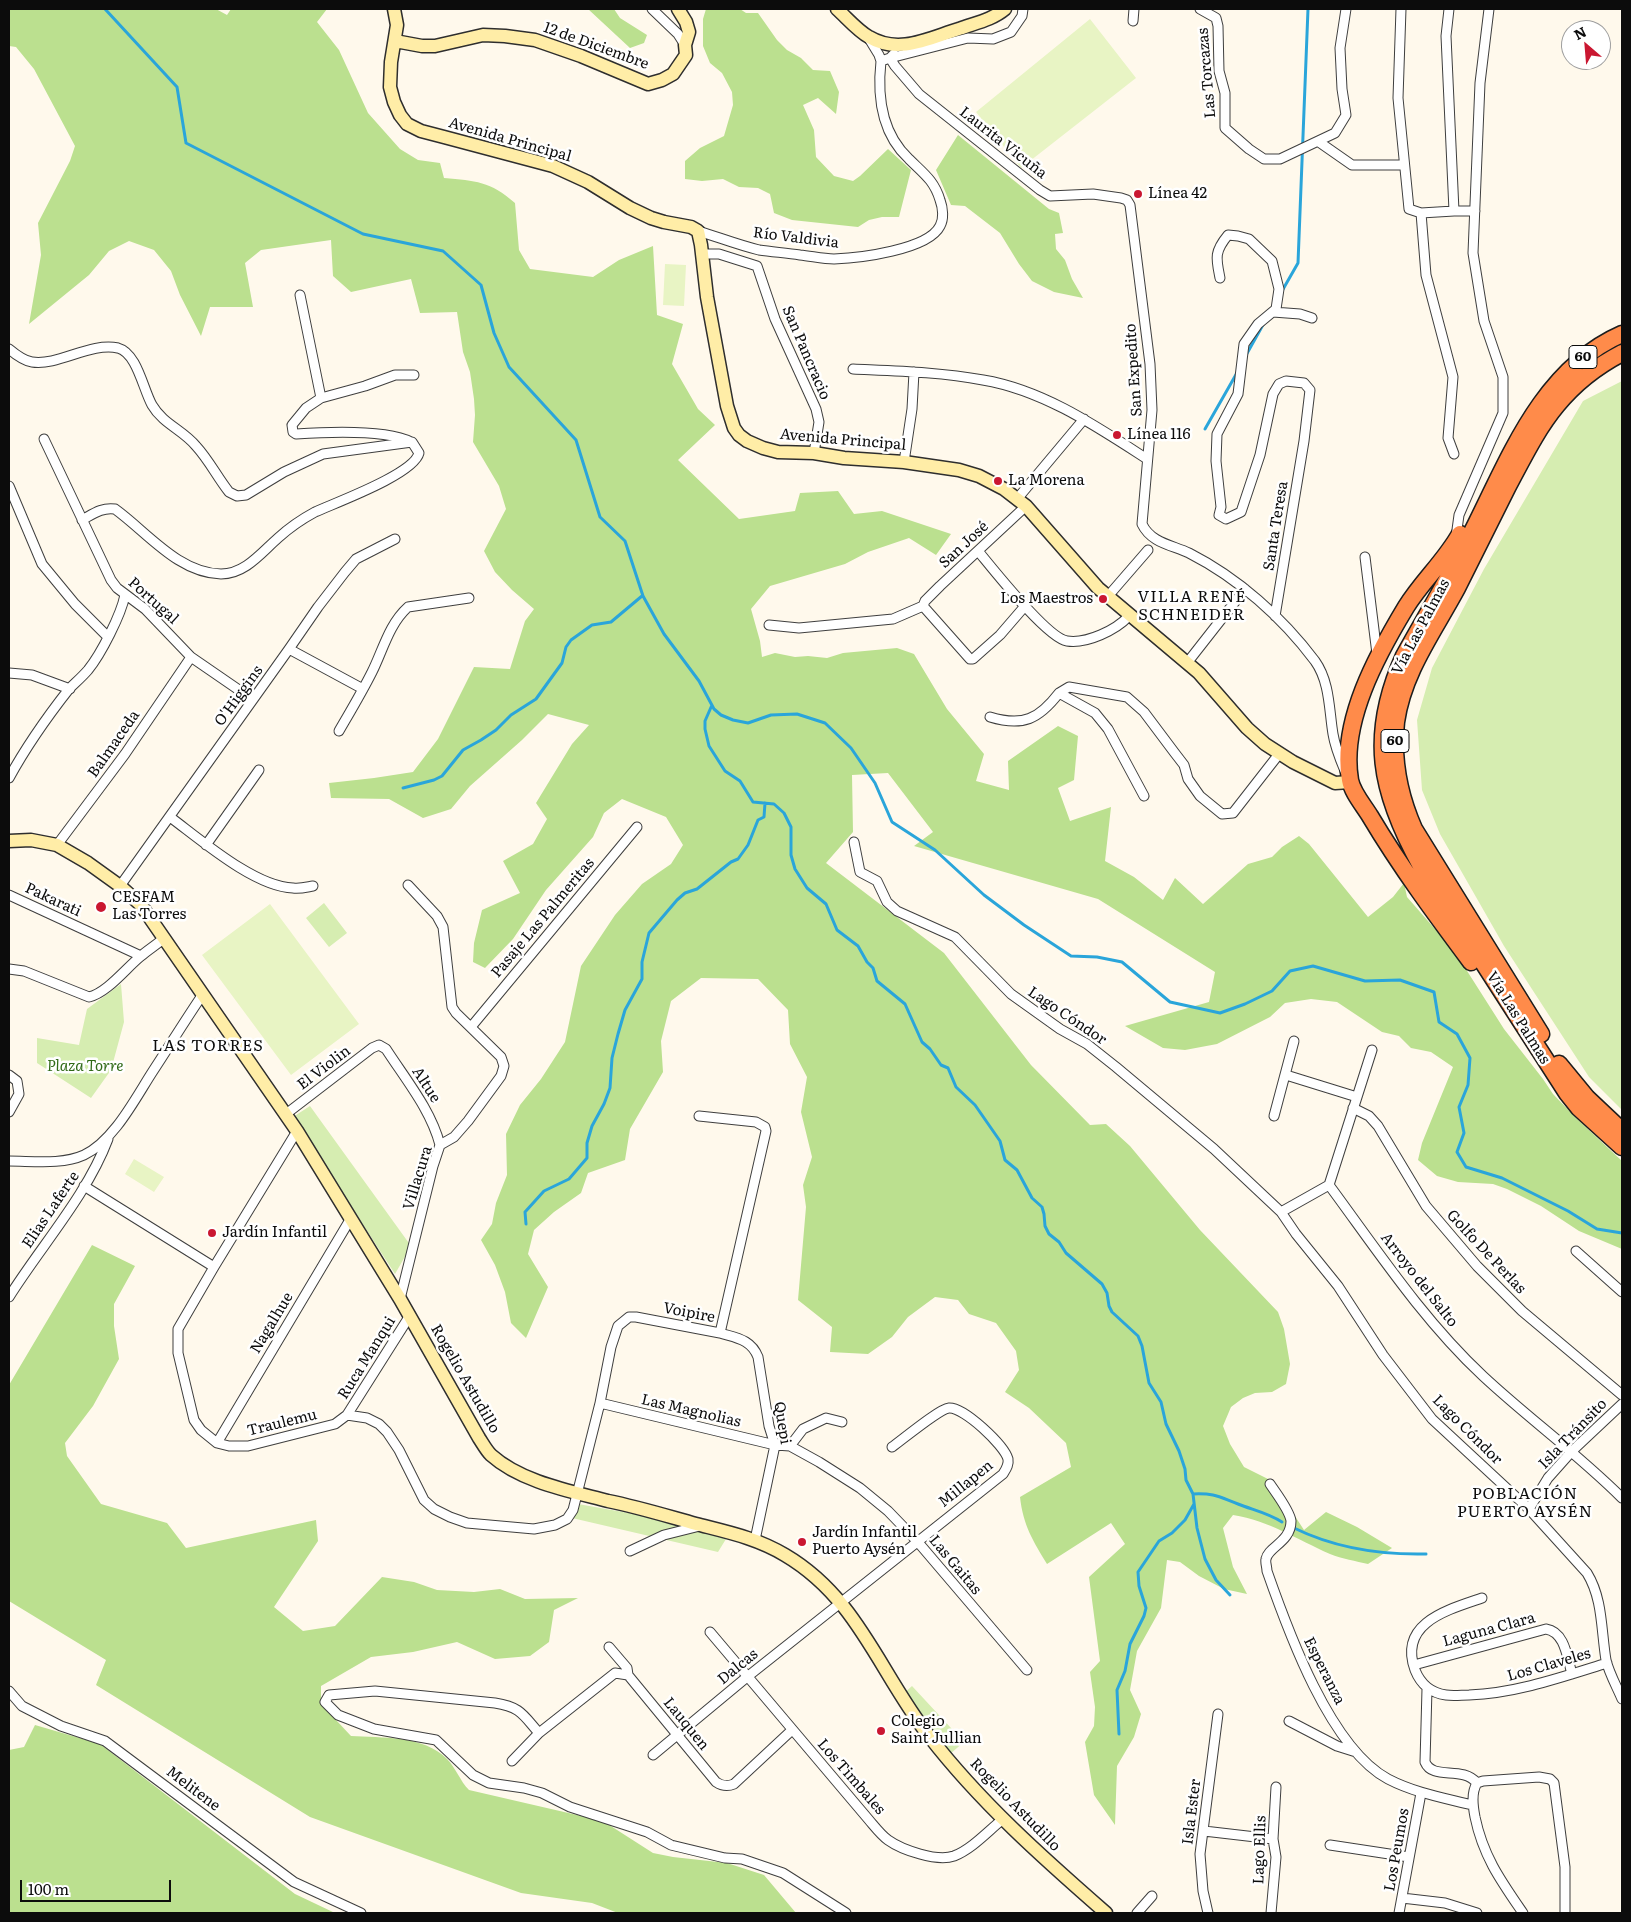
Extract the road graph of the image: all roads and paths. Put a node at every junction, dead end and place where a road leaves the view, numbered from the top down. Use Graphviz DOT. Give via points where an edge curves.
graph roads {
  1 [pos="394,9"];
  2 [pos="652,9"];
  3 [pos="678,9"];
  4 [pos="837,9"];
  5 [pos="1005,9"];
  6 [pos="1024,9"];
  7 [pos="1134,9"];
  8 [pos="1200,9"];
  9 [pos="1346,9"];
  10 [pos="1402,9"];
  11 [pos="1449,9"];
  12 [pos="1489,9"];
  13 [pos="1134,21"];
  14 [pos="868,37"];
  15 [pos="395,41"];
  16 [pos="685,45"];
  17 [pos="902,46"];
  18 [pos="890,58"];
  19 [pos="881,61"];
  20 [pos="1319,142"];
  21 [pos="1404,165"];
  22 [pos="1121,198"];
  23 [pos="1454,211"];
  24 [pos="1475,211"];
  25 [pos="1421,213"];
  26 [pos="698,231"];
  27 [pos="702,254"];
  28 [pos="1220,278"];
  29 [pos="300,295"];
  30 [pos="1273,312"];
  31 [pos="1312,318"];
  32 [pos="1622,334"];
  33 [pos="9,350"];
  34 [pos="1622,353"];
  35 [pos="853,369"];
  36 [pos="914,372"];
  37 [pos="414,375"];
  38 [pos="320,398"];
  39 [pos="1084,419"];
  40 [pos="44,439"];
  41 [pos="412,442"];
  42 [pos="814,453"];
  43 [pos="1454,454"];
  44 [pos="1147,459"];
  45 [pos="904,462"];
  46 [pos="1503,467"];
  47 [pos="9,486"];
  48 [pos="1021,502"];
  49 [pos="82,520"];
  50 [pos="395,539"];
  51 [pos="1456,542"];
  52 [pos="1148,550"];
  53 [pos="978,551"];
  54 [pos="1365,557"];
  55 [pos="1245,589"];
  56 [pos="126,595"];
  57 [pos="1109,595"];
  58 [pos="469,598"];
  59 [pos="923,606"];
  60 [pos="1025,606"];
  61 [pos="1129,616"];
  62 [pos="1275,616"];
  63 [pos="769,625"];
  64 [pos="107,636"];
  65 [pos="289,649"];
  66 [pos="190,657"];
  67 [pos="1378,658"];
  68 [pos="1187,663"];
  69 [pos="9,673"];
  70 [pos="70,689"];
  71 [pos="363,689"];
  72 [pos="1059,693"];
  73 [pos="252,699"];
  74 [pos="990,717"];
  75 [pos="339,731"];
  76 [pos="1279,754"];
  77 [pos="12,763"];
  78 [pos="259,770"];
  79 [pos="9,778"];
  80 [pos="1350,782"];
  81 [pos="1144,796"];
  82 [pos="170,817"];
  83 [pos="637,828"];
  84 [pos="9,841"];
  85 [pos="854,842"];
  86 [pos="57,845"];
  87 [pos="206,845"];
  88 [pos="408,885"];
  89 [pos="120,886"];
  90 [pos="313,886"];
  91 [pos="9,895"];
  92 [pos="163,939"];
  93 [pos="141,956"];
  94 [pos="9,969"];
  95 [pos="203,994"];
  96 [pos="471,1027"];
  97 [pos="1530,1037"];
  98 [pos="1294,1041"];
  99 [pos="379,1045"];
  100 [pos="1372,1050"];
  101 [pos="9,1075"];
  102 [pos="1286,1075"];
  103 [pos="1357,1097"];
  104 [pos="1353,1108"];
  105 [pos="9,1112"];
  106 [pos="286,1114"];
  107 [pos="699,1116"];
  108 [pos="1274,1116"];
  109 [pos="297,1131"];
  110 [pos="1622,1131"];
  111 [pos="109,1135"];
  112 [pos="440,1145"];
  113 [pos="1622,1147"];
  114 [pos="9,1161"];
  115 [pos="1329,1184"];
  116 [pos="84,1186"];
  117 [pos="1281,1212"];
  118 [pos="351,1218"];
  119 [pos="1576,1251"];
  120 [pos="214,1266"];
  121 [pos="1622,1292"];
  122 [pos="9,1297"];
  123 [pos="400,1299"];
  124 [pos="409,1316"];
  125 [pos="720,1333"];
  126 [pos="1622,1395"];
  127 [pos="600,1403"];
  128 [pos="1622,1404"];
  129 [pos="347,1415"];
  130 [pos="842,1422"];
  131 [pos="217,1443"];
  132 [pos="775,1445"];
  133 [pos="790,1446"];
  134 [pos="892,1447"];
  135 [pos="1572,1451"];
  136 [pos="1270,1484"];
  137 [pos="578,1494"];
  138 [pos="1622,1498"];
  139 [pos="1528,1510"];
  140 [pos="702,1525"];
  141 [pos="755,1540"];
  142 [pos="917,1541"];
  143 [pos="630,1551"];
  144 [pos="1482,1598"];
  145 [pos="842,1603"];
  146 [pos="710,1632"];
  147 [pos="609,1647"];
  148 [pos="1607,1663"];
  149 [pos="1414,1665"];
  150 [pos="1027,1670"];
  151 [pos="1572,1674"];
  152 [pos="628,1675"];
  153 [pos="747,1677"];
  154 [pos="1427,1689"];
  155 [pos="9,1691"];
  156 [pos="1622,1699"];
  157 [pos="1218,1714"];
  158 [pos="1289,1720"];
  159 [pos="792,1730"];
  160 [pos="539,1733"];
  161 [pos="676,1735"];
  162 [pos="1356,1752"];
  163 [pos="653,1755"];
  164 [pos="512,1761"];
  165 [pos="1478,1783"];
  166 [pos="1276,1787"];
  167 [pos="1421,1793"];
  168 [pos="1472,1805"];
  169 [pos="1003,1819"];
  170 [pos="1204,1832"];
  171 [pos="1273,1839"];
  172 [pos="1330,1845"];
  173 [pos="1409,1857"];
  174 [pos="1152,1896"];
  175 [pos="1402,1898"];
  176 [pos="360,1913"];
  177 [pos="846,1913"];
  178 [pos="1106,1913"];
  179 [pos="1137,1913"];
  180 [pos="1208,1913"];
  181 [pos="1271,1913"];
  182 [pos="1399,1913"];
  183 [pos="1477,1913"];
  184 [pos="1523,1913"];
  185 [pos="1566,1913"];
  1 -- 15 [label="street, Avenida Principal"];
  2 -- 16 [label="street"];
  3 -- 16 [label="street, 12 de Diciembre" via="689,32"];
  4 -- 14 [label="street"];
  5 -- 17 [label="street" via="984,21"];
  6 -- 18 [label="street" via="1011,32 993,39 968,38"];
  7 -- 13 [label="street"];
  8 -- 20 [label="street, Las Torcazas" via="1216,18 1218,26 1225,128 1264,159 1280,160"];
  9 -- 20 [label="street, Las Torcazas" via="1340,48 1346,115 1335,133"];
  10 -- 21 [label="street" via="1398,98"];
  11 -- 23 [label="street" via="1446,36"];
  12 -- 24 [label="street" via="1480,83"];
  14 -- 17 [label="street"];
  14 -- 19 [label="street, Río Valdivia"];
  15 -- 16 [label="street, 12 de Diciembre" via="435,46 483,36 536,40 648,84 673,74 686,55"];
  15 -- 26 [label="street, Avenida Principal" via="390,87 407,124 428,133 553,166 650,218"];
  17 -- 18 [label="street"];
  18 -- 19 [label="street"];
  18 -- 22 [label="street, Laurita Vicuña" via="919,94 1045,193 1059,197 1093,194"];
  19 -- 26 [label="street, Río Valdivia" via="880,94 892,140 931,179 940,200 942,217 934,234 904,247 832,259 759,250"];
  20 -- 21 [label="street" via="1352,164"];
  21 -- 25 [label="street" via="1409,210"];
  22 -- 44 [label="street, San Expedito" via="1130,205 1150,364 1152,410"];
  23 -- 24 [label="street"];
  23 -- 25 [label="street"];
  24 -- 51 [label="street" via="1473,253 1484,321 1503,377 1502,414 1459,515"];
  25 -- 43 [label="street" via="1426,275 1453,377 1448,438"];
  26 -- 27 [label="street, Avenida Principal"];
  27 -- 42 [label="street, San Pancracio" via="719,254 757,266 775,319 816,409 819,422"];
  27 -- 42 [label="street, Avenida Principal" via="720,369 734,428 747,441 762,448"];
  28 -- 30 [label="street" via="1217,251 1228,235 1248,239 1272,261 1279,289"];
  29 -- 38 [label="street"];
  30 -- 31 [label="street"];
  30 -- 62 [label="street, Santa Teresa" via="1258,324 1244,344 1238,394 1217,434 1216,461 1219,515 1226,519 1241,512 1258,462 1273,394 1279,384 1286,381 1304,383 1310,390"];
  32 -- 46 [label="highway, Vía Las Palmas / 60" via="1588,354 1562,376 1541,403"];
  33 -- 41 [label="street" via="31,362 96,348 124,351 134,363 154,409 195,444 229,492 237,496 246,495 323,454"];
  34 -- 110 [label="highway, Vía Las Palmas / 60" via="1595,369 1570,391 1548,416 1521,462 1410,673 1396,721 1395,754 1403,800 1421,843 1560,1065 1587,1098"];
  35 -- 36 [label="street"];
  36 -- 39 [label="street" via="992,382 1032,395"];
  36 -- 45 [label="street"];
  37 -- 38 [label="street" via="395,375"];
  38 -- 41 [label="street" via="297,418 292,425 293,432 400,436"];
  39 -- 44 [label="street"];
  39 -- 48 [label="street, San José"];
  40 -- 49 [label="street, Portugal"];
  41 -- 49 [label="street" via="419,453 418,459 408,467 308,516 245,567 235,571 209,572 184,562 168,553 115,509 100,510"];
  42 -- 45 [label="street, Avenida Principal"];
  44 -- 55 [label="street, San Expedito" via="1142,524 1149,534 1207,563"];
  45 -- 48 [label="street, Avenida Principal" via="979,476"];
  46 -- 51 [label="highway"];
  46 -- 97 [label="highway, Vía Las Palmas / 60" via="1470,537 1397,672 1387,705 1383,757 1388,790 1405,837"];
  47 -- 64 [label="street" via="42,564"];
  48 -- 53 [label="street, San José"];
  48 -- 57 [label="street, Avenida Principal" via="1098,588"];
  49 -- 56 [label="street, Portugal" via="111,580"];
  50 -- 65 [label="street, O'Higgins" via="356,559"];
  51 -- 67 [label="highway" via="1408,604"];
  52 -- 57 [label="street"];
  53 -- 59 [label="street, San José"];
  53 -- 60 [label="street"];
  54 -- 67 [label="street"];
  55 -- 62 [label="street"];
  55 -- 68 [label="street"];
  56 -- 64 [label="street"];
  56 -- 66 [label="street, Portugal" via="145,609"];
  57 -- 61 [label="street, Avenida Principal"];
  58 -- 71 [label="street" via="408,607 390,632"];
  59 -- 60 [label="street" via="970,659 1000,635"];
  59 -- 63 [label="street" via="893,620 799,628"];
  60 -- 61 [label="street" via="1056,637 1067,641 1107,632"];
  61 -- 68 [label="street, Avenida Principal"];
  62 -- 80 [label="street" via="1321,671 1338,755"];
  64 -- 70 [label="street" via="89,669"];
  65 -- 71 [label="street"];
  65 -- 73 [label="street, O'Higgins"];
  66 -- 73 [label="street, Portugal"];
  66 -- 86 [label="street, Balmaceda" via="125,754"];
  67 -- 80 [label="highway" via="1354,722 1349,755"];
  68 -- 76 [label="street, Avenida Principal" via="1247,728"];
  69 -- 70 [label="street" via="32,675"];
  70 -- 77 [label="street"];
  71 -- 75 [label="street"];
  72 -- 74 [label="street" via="1046,709 1025,721"];
  72 -- 76 [label="street" via="1069,687 1127,697 1144,712 1184,765 1188,779 1200,796 1222,814 1234,813"];
  72 -- 81 [label="street" via="1095,713 1108,729"];
  73 -- 82 [label="street, O'Higgins"];
  76 -- 80 [label="street, Avenida Principal" via="1335,783"];
  77 -- 79 [label="street"];
  78 -- 87 [label="street"];
  80 -- 97 [label="highway" via="1419,894"];
  82 -- 87 [label="street"];
  82 -- 89 [label="street, O'Higgins"];
  83 -- 96 [label="street, Pasaje Las Palmeritas"];
  84 -- 86 [label="street, Rogelio Astudillo" via="31,840"];
  85 -- 117 [label="street, Lago Cóndor" via="860,872 877,880 887,902 897,911 955,937 1011,994 1116,1067 1214,1149"];
  86 -- 89 [label="street, Rogelio Astudillo"];
  87 -- 90 [label="street" via="254,876 280,886 295,889"];
  88 -- 96 [label="street" via="438,916 443,927 452,1007"];
  89 -- 92 [label="street, Rogelio Astudillo" via="141,905"];
  91 -- 93 [label="street, Pakarati"];
  92 -- 93 [label="street"];
  92 -- 95 [label="street, Rogelio Astudillo"];
  93 -- 94 [label="street" via="106,988 88,997 24,971"];
  95 -- 106 [label="street, Rogelio Astudillo"];
  95 -- 111 [label="street"];
  96 -- 112 [label="street, Villacura" via="501,1057 504,1066 501,1076 454,1137"];
  97 -- 113 [label="highway, Vía Las Palmas / 60" via="1579,1108"];
  98 -- 102 [label="street"];
  99 -- 106 [label="street, El Violin"];
  99 -- 112 [label="street, Altue" via="386,1049 428,1114"];
  100 -- 103 [label="street"];
  101 -- 105 [label="street" via="17,1081 19,1094"];
  102 -- 103 [label="street"];
  102 -- 108 [label="street"];
  103 -- 104 [label="street"];
  104 -- 115 [label="street"];
  104 -- 126 [label="street, Golfo De Perlas" via="1369,1116 1378,1126 1426,1206 1477,1266 1522,1311"];
  106 -- 109 [label="street, Rogelio Astudillo"];
  107 -- 125 [label="street, Voipire" via="756,1122 765,1127 766,1135"];
  109 -- 118 [label="street, Rogelio Astudillo"];
  109 -- 120 [label="street"];
  111 -- 114 [label="street" via="85,1155 67,1161"];
  111 -- 116 [label="street, Elias Laferte"];
  112 -- 123 [label="street, Villacura"];
  115 -- 117 [label="street"];
  115 -- 135 [label="street, Arroyo del Salto" via="1426,1315 1482,1376"];
  116 -- 120 [label="street"];
  116 -- 122 [label="street, Elias Laferte"];
  117 -- 139 [label="street, Lago Cóndor" via="1338,1286 1382,1355 1432,1419"];
  118 -- 123 [label="street, Rogelio Astudillo"];
  118 -- 131 [label="street, Nagalhue"];
  119 -- 121 [label="street"];
  120 -- 131 [label="street" via="178,1329 177,1339 194,1420"];
  123 -- 124 [label="street, Rogelio Astudillo"];
  124 -- 129 [label="street, Ruca Manqui"];
  124 -- 137 [label="street, Rogelio Astudillo" via="489,1453 525,1476"];
  125 -- 127 [label="street, Voipire" via="629,1317 618,1326"];
  125 -- 132 [label="street, Quepi" via="744,1340 755,1350"];
  127 -- 132 [label="street, Las Magnolias"];
  127 -- 137 [label="street, Voipire"];
  128 -- 135 [label="street, Isla Tránsito"];
  129 -- 131 [label="street, Traulemu" via="335,1424 248,1446"];
  129 -- 137 [label="street" via="367,1418 379,1424 399,1450 424,1500 450,1518 467,1523 534,1529 555,1526 567,1519"];
  130 -- 133 [label="street" via="826,1418 804,1429"];
  132 -- 133 [label="street, Las Gaitas"];
  132 -- 141 [label="street, Quepi"];
  133 -- 142 [label="street, Las Gaitas" via="860,1488"];
  134 -- 142 [label="street, Millapen" via="950,1408 958,1410 984,1429 1008,1459 1003,1474"];
  135 -- 138 [label="street, Arroyo del Salto"];
  135 -- 139 [label="street, Isla Tránsito" via="1548,1478"];
  136 -- 162 [label="street, Esperanza" via="1291,1520 1284,1540 1265,1560 1267,1571 1297,1651 1318,1695"];
  137 -- 140 [label="street, Rogelio Astudillo"];
  139 -- 148 [label="street, Lago Cóndor" via="1594,1584 1600,1602"];
  140 -- 141 [label="street, Rogelio Astudillo"];
  140 -- 143 [label="street" via="664,1536"];
  141 -- 145 [label="street, Rogelio Astudillo" via="796,1562"];
  142 -- 145 [label="street, Millapen"];
  142 -- 150 [label="street, Las Gaitas"];
  144 -- 149 [label="street" via="1429,1620 1416,1633 1411,1648"];
  145 -- 153 [label="street, Dalcas"];
  145 -- 169 [label="street, Rogelio Astudillo" via="908,1709"];
  146 -- 153 [label="street, Los Timbales"];
  147 -- 152 [label="street, Lauquen" via="627,1668"];
  148 -- 151 [label="street, Los Claveles"];
  148 -- 156 [label="street, Lago Cóndor"];
  149 -- 151 [label="street, Laguna Clara" via="1554,1630 1560,1636"];
  149 -- 154 [label="street"];
  151 -- 154 [label="street, Los Claveles" via="1512,1691 1447,1695"];
  152 -- 160 [label="street" via="615,1673"];
  152 -- 161 [label="street, Lauquen"];
  153 -- 159 [label="street, Los Timbales"];
  153 -- 161 [label="street, Dalcas"];
  154 -- 165 [label="street" via="1425,1762 1428,1768 1434,1772 1466,1774"];
  155 -- 176 [label="street, Melitene" via="22,1706 61,1726 105,1741 294,1882"];
  157 -- 170 [label="street, Isla Ester"];
  158 -- 162 [label="street" via="1337,1746"];
  159 -- 161 [label="street, Lauquen" via="734,1784 726,1786 716,1782"];
  159 -- 169 [label="street, Los Timbales" via="887,1840 900,1846 938,1858 952,1857"];
  160 -- 164 [label="street"];
  160 -- 177 [label="street" via="519,1710 509,1706 375,1691 330,1695 325,1702 338,1715 374,1729 436,1740 473,1775 489,1783 542,1793 647,1832 671,1845 742,1859 783,1873"];
  161 -- 163 [label="street, Dalcas"];
  162 -- 167 [label="street, Esperanza" via="1387,1778"];
  165 -- 168 [label="street"];
  165 -- 185 [label="street" via="1539,1777 1554,1783 1565,1867"];
  166 -- 171 [label="street, Lago Ellis"];
  167 -- 168 [label="street, Esperanza"];
  167 -- 173 [label="street, Los Peumos"];
  168 -- 184 [label="street" via="1486,1856"];
  169 -- 178 [label="street, Rogelio Astudillo"];
  170 -- 171 [label="street"];
  170 -- 180 [label="street, Isla Ester" via="1200,1874"];
  171 -- 181 [label="street, Lago Ellis" via="1276,1857"];
  172 -- 173 [label="street"];
  173 -- 175 [label="street, Los Peumos"];
  174 -- 179 [label="street"];
  175 -- 182 [label="street, Los Peumos"];
  175 -- 183 [label="street" via="1446,1903"];
}
